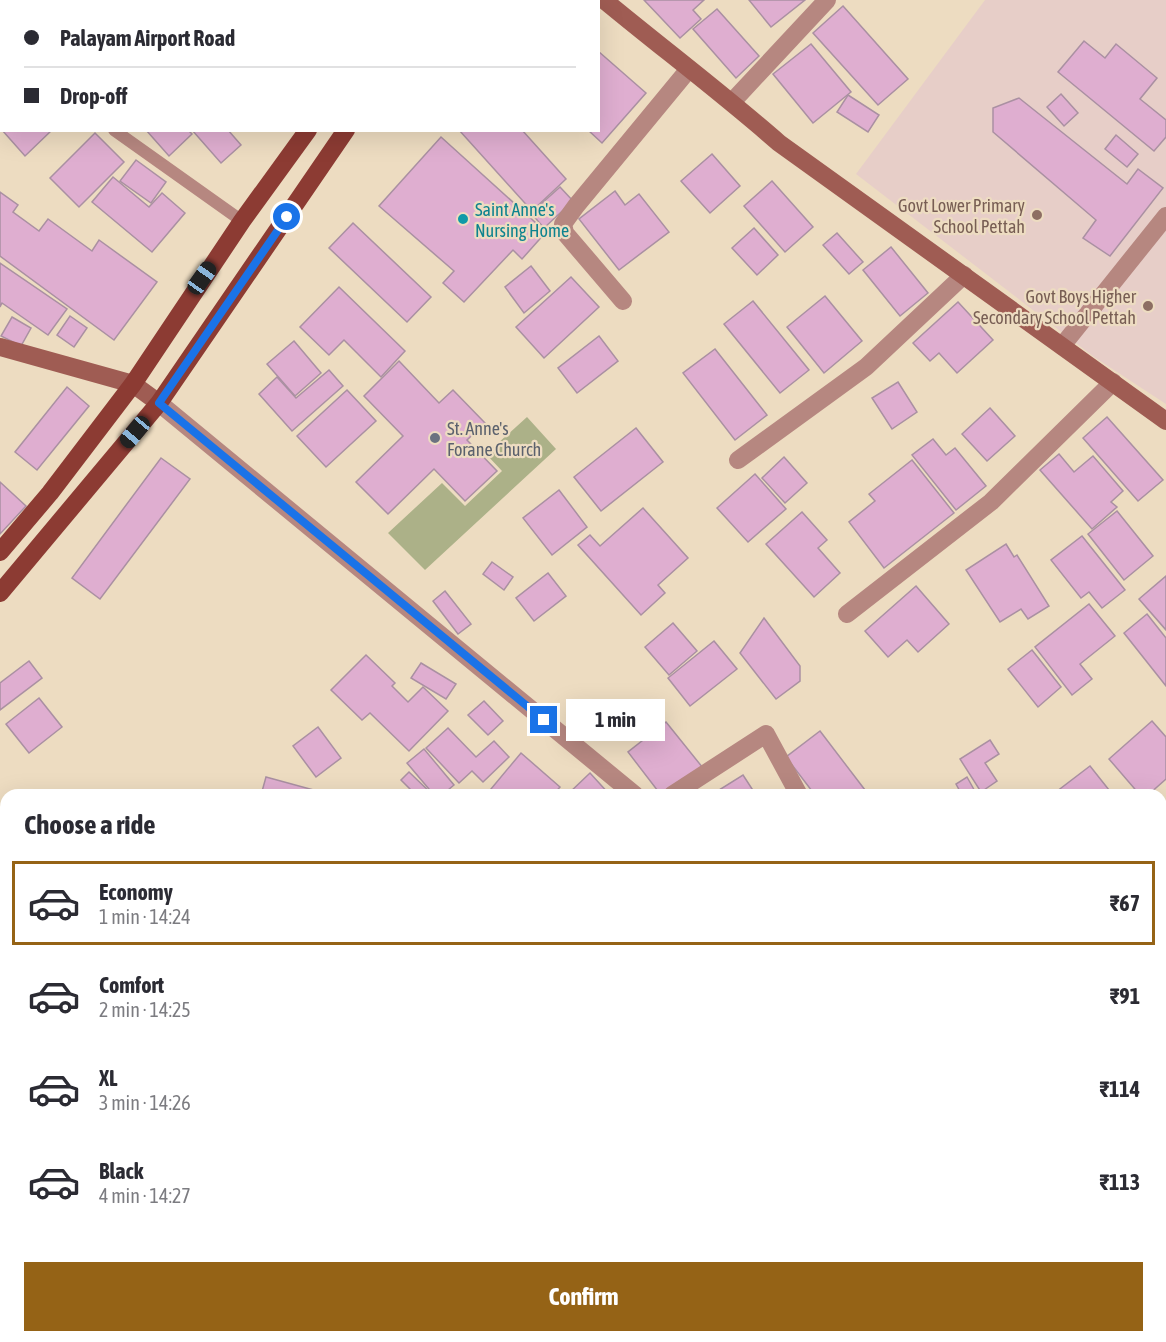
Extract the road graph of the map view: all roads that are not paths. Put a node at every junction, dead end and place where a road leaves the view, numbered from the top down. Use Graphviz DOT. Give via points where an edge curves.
graph roads {
  1 [pos="604,0"];
  2 [pos="827,0"];
  3 [pos="689,69"];
  4 [pos="732,102"];
  5 [pos="117,132"];
  6 [pos="307,132"];
  7 [pos="345,132"];
  8 [pos="1166,216"];
  9 [pos="242,221"];
  10 [pos="964,275"];
  11 [pos="623,301"];
  12 [pos="1062,346"];
  13 [pos="0,347"];
  14 [pos="1113,382"];
  15 [pos="133,384"];
  16 [pos="159,403"];
  17 [pos="1166,421"];
  18 [pos="738,460"];
  19 [pos="0,552"];
  20 [pos="0,593"];
  21 [pos="847,614"];
  22 [pos="628,789"];
  23 [pos="681,789"];
  24 [pos="796,789"];
  1 -- 3 [label="street"];
  2 -- 4 [label="street"];
  3 -- 4 [label="street"];
  3 -- 11 [label="street" via="563,224 565,233"];
  4 -- 10 [label="street" via="779,142"];
  5 -- 9 [label="lane"];
  6 -- 9 [label="main road"];
  7 -- 16 [label="main road"];
  8 -- 12 [label="street"];
  9 -- 15 [label="main road"];
  10 -- 12 [label="street"];
  10 -- 18 [label="street" via="866,367"];
  12 -- 14 [label="street"];
  13 -- 15 [label="street"];
  14 -- 17 [label="street"];
  14 -- 21 [label="street" via="991,502"];
  15 -- 16 [label="street"];
  15 -- 19 [label="main road" via="50,494"];
  16 -- 20 [label="main road"];
  16 -- 22 [label="street"];
  23 -- 24 [label="street" via="766,734"];
}
